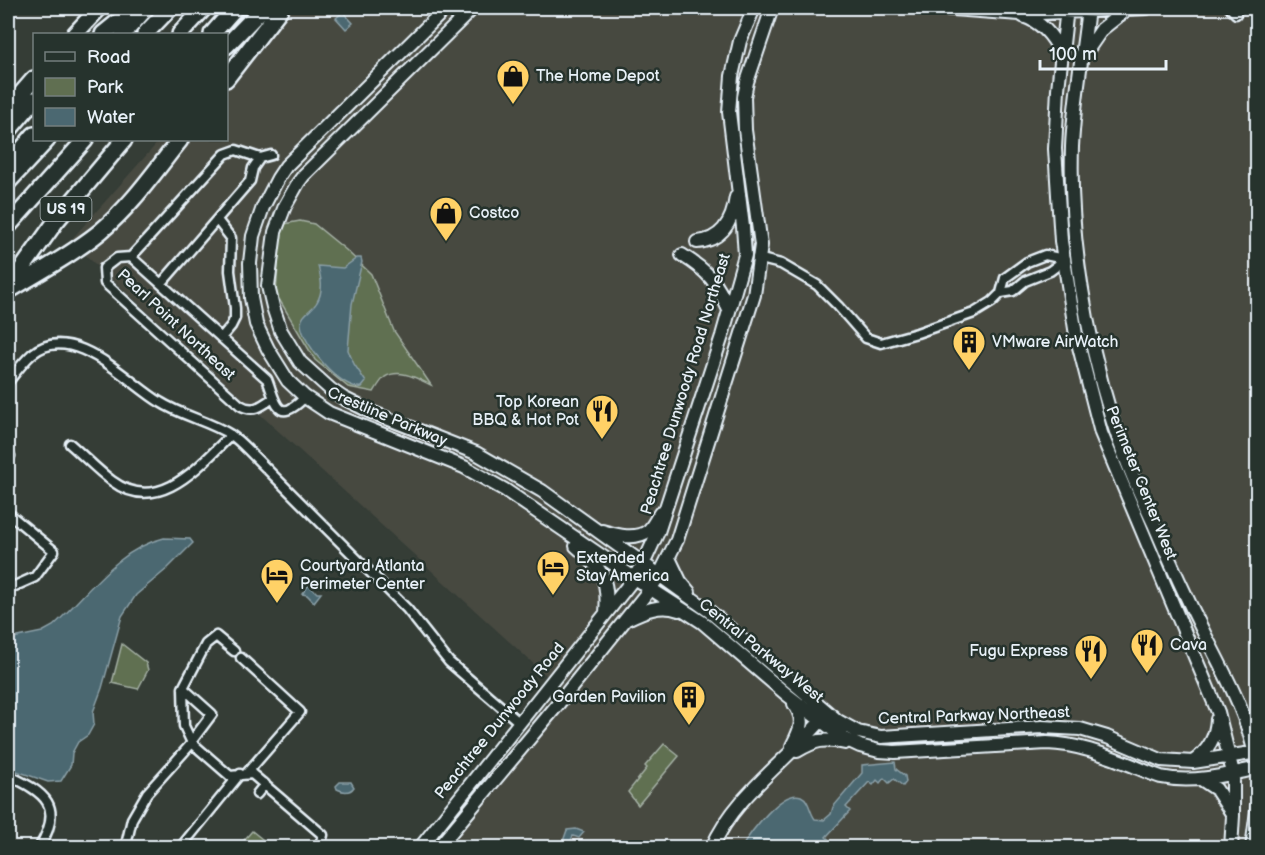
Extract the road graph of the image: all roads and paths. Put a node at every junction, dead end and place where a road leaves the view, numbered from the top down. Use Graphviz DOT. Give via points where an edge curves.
graph roads {
  1 [pos="99,8"];
  2 [pos="121,8"];
  3 [pos="135,8"];
  4 [pos="146,8"];
  5 [pos="170,8"];
  6 [pos="204,8"];
  7 [pos="235,8"];
  8 [pos="263,8"];
  9 [pos="281,8"];
  10 [pos="446,8"];
  11 [pos="473,8"];
  12 [pos="754,8"];
  13 [pos="772,8"];
  14 [pos="939,8"];
  15 [pos="1146,8"];
  16 [pos="1230,8"];
  17 [pos="1236,8"];
  18 [pos="1088,9"];
  19 [pos="1067,10"];
  20 [pos="1126,10"];
  21 [pos="1020,14"];
  22 [pos="76,33"];
  23 [pos="96,33"];
  24 [pos="104,33"];
  25 [pos="124,33"];
  26 [pos="146,33"];
  27 [pos="181,33"];
  28 [pos="213,33"];
  29 [pos="228,44"];
  30 [pos="1061,54"];
  31 [pos="1081,58"];
  32 [pos="382,71"];
  33 [pos="228,75"];
  34 [pos="33,80"];
  35 [pos="398,82"];
  36 [pos="33,101"];
  37 [pos="8,109"];
  38 [pos="8,131"];
  39 [pos="33,136"];
  40 [pos="46,141"];
  41 [pos="85,141"];
  42 [pos="179,141"];
  43 [pos="122,142"];
  44 [pos="271,155"];
  45 [pos="260,158"];
  46 [pos="8,166"];
  47 [pos="8,182"];
  48 [pos="737,184"];
  49 [pos="217,220"];
  50 [pos="8,226"];
  51 [pos="697,242"];
  52 [pos="682,255"];
  53 [pos="745,255"];
  54 [pos="131,257"];
  55 [pos="1078,258"];
  56 [pos="760,259"];
  57 [pos="1064,260"];
  58 [pos="161,284"];
  59 [pos="8,290"];
  60 [pos="1001,293"];
  61 [pos="729,310"];
  62 [pos="221,338"];
  63 [pos="8,382"];
  64 [pos="305,397"];
  65 [pos="273,398"];
  66 [pos="371,412"];
  67 [pos="364,429"];
  68 [pos="231,435"];
  69 [pos="70,444"];
  70 [pos="8,452"];
  71 [pos="8,459"];
  72 [pos="514,474"];
  73 [pos="505,490"];
  74 [pos="668,502"];
  75 [pos="534,509"];
  76 [pos="8,513"];
  77 [pos="595,529"];
  78 [pos="669,558"];
  79 [pos="643,565"];
  80 [pos="659,576"];
  81 [pos="634,578"];
  82 [pos="8,589"];
  83 [pos="650,589"];
  84 [pos="698,603"];
  85 [pos="605,614"];
  86 [pos="690,614"];
  87 [pos="624,621"];
  88 [pos="234,651"];
  89 [pos="763,657"];
  90 [pos="241,658"];
  91 [pos="754,666"];
  92 [pos="183,688"];
  93 [pos="786,694"];
  94 [pos="1218,712"];
  95 [pos="824,717"];
  96 [pos="1245,720"];
  97 [pos="520,723"];
  98 [pos="1257,732"];
  99 [pos="192,742"];
  100 [pos="860,746"];
  101 [pos="1256,753"];
  102 [pos="1230,757"];
  103 [pos="785,758"];
  104 [pos="1193,762"];
  105 [pos="1257,767"];
  106 [pos="1233,773"];
  107 [pos="246,774"];
  108 [pos="8,775"];
  109 [pos="1201,779"];
  110 [pos="265,784"];
  111 [pos="257,794"];
  112 [pos="1257,803"];
  113 [pos="1233,816"];
  114 [pos="39,848"];
  115 [pos="135,848"];
  116 [pos="180,848"];
  117 [pos="319,848"];
  118 [pos="420,848"];
  119 [pos="438,848"];
  120 [pos="712,848"];
  121 [pos="1231,848"];
  122 [pos="1252,848"];
  1 -- 22 [label="highway"];
  2 -- 23 [label="highway"];
  3 -- 24 [label="highway"];
  4 -- 25 [label="highway"];
  5 -- 26 [label="highway"];
  6 -- 27 [label="highway"];
  7 -- 28 [label="highway"];
  8 -- 29 [label="highway"];
  9 -- 33 [label="highway"];
  10 -- 32 [label="main road, Crestline Parkway"];
  11 -- 35 [label="main road, Crestline Parkway"];
  12 -- 48 [label="main road, Peachtree Dunwoody Road Northeast" via="740,41 730,94"];
  13 -- 56 [label="main road" via="747,82 744,105"];
  14 -- 21 [label="main road"];
  15 -- 20 [label="main road"];
  16 -- 17 [label="street" via="1236,14"];
  18 -- 19 [label="main road"];
  18 -- 20 [label="main road"];
  18 -- 31 [label="main road, Perimeter Center West"];
  19 -- 21 [label="main road"];
  19 -- 30 [label="main road, Perimeter Center West"];
  20 -- 31 [label="main road" via="1102,29"];
  21 -- 30 [label="main road" via="1041,26"];
  30 -- 57 [label="main road, Perimeter Center West" via="1055,149"];
  31 -- 55 [label="main road, Perimeter Center West" via="1072,149"];
  32 -- 35 [label="main road"];
  32 -- 64 [label="main road, Crestline Parkway" via="286,166 263,207 253,236 250,298 256,324 288,381"];
  34 -- 37 [label="highway"];
  35 -- 66 [label="main road, Crestline Parkway" via="298,183 275,231 270,257 268,286 273,307 281,331 300,362 330,389"];
  36 -- 38 [label="highway"];
  39 -- 46 [label="highway"];
  40 -- 47 [label="highway"];
  41 -- 50 [label="highway, US 19"];
  42 -- 59 [label="highway" via="101,231"];
  43 -- 59 [label="highway, US 19" via="63,212"];
  44 -- 45 [label="street"];
  45 -- 49 [label="street" via="250,181"];
  45 -- 54 [label="street" via="236,150 225,154"];
  48 -- 51 [label="main road" via="735,208 725,229 715,237"];
  48 -- 53 [label="main road, Peachtree Dunwoody Road Northeast"];
  49 -- 58 [label="street"];
  49 -- 62 [label="street, Pearl Point Northeast" via="231,238 235,308 235,318"];
  52 -- 61 [label="main road" via="705,269"];
  53 -- 56 [label="street"];
  53 -- 61 [label="main road, Peachtree Dunwoody Road Northeast"];
  54 -- 58 [label="street, Pearl Point Northeast"];
  54 -- 65 [label="street, Pearl Point Northeast" via="117,258 104,268 105,283 240,405 254,409"];
  55 -- 57 [label="street"];
  55 -- 96 [label="main road, Perimeter Center West" via="1090,332 1119,440 1157,532"];
  56 -- 60 [label="street" via="782,264 817,285 866,338 881,343 974,313"];
  56 -- 78 [label="main road" via="741,342"];
  57 -- 60 [label="street" via="1013,291"];
  57 -- 60 [label="street" via="1045,255 1027,262 1005,278"];
  57 -- 94 [label="main road, Perimeter Center West" via="1076,335 1099,427"];
  58 -- 62 [label="street, Pearl Point Northeast"];
  61 -- 74 [label="main road, Peachtree Dunwoody Road Northeast"];
  62 -- 65 [label="street, Pearl Point Northeast" via="267,379"];
  63 -- 68 [label="street" via="38,350 58,344 68,346 100,357 161,403"];
  64 -- 65 [label="street" via="286,411"];
  64 -- 67 [label="main road, Crestline Parkway" via="328,413"];
  66 -- 67 [label="main road"];
  66 -- 72 [label="main road, Crestline Parkway" via="476,453"];
  67 -- 73 [label="main road, Crestline Parkway" via="467,468"];
  68 -- 69 [label="street" via="195,470 156,492 127,489 114,482"];
  68 -- 97 [label="street" via="407,609 449,662"];
  70 -- 71 [label="street"];
  72 -- 73 [label="main road"];
  72 -- 77 [label="main road, Crestline Parkway"];
  73 -- 75 [label="main road, Crestline Parkway"];
  74 -- 77 [label="main road" via="649,530 637,536 622,537"];
  74 -- 79 [label="main road, Peachtree Dunwoody Road Northeast"];
  75 -- 81 [label="main road, Crestline Parkway"];
  75 -- 85 [label="main road" via="600,568 607,593"];
  76 -- 82 [label="street" via="54,551 35,577"];
  77 -- 79 [label="main road, Crestline Parkway"];
  78 -- 80 [label="main road"];
  78 -- 84 [label="main road" via="680,581"];
  79 -- 80 [label="main road, Crestline Parkway"];
  79 -- 81 [label="main road, Peachtree Dunwoody Road Northeast"];
  80 -- 83 [label="main road"];
  80 -- 84 [label="main road, Central Parkway West"];
  81 -- 83 [label="main road, Crestline Parkway"];
  81 -- 85 [label="main road, Peachtree Dunwoody Road Northeast"];
  83 -- 86 [label="main road, Central Parkway West"];
  83 -- 87 [label="main road"];
  84 -- 89 [label="main road, Central Parkway West"];
  85 -- 97 [label="main road, Peachtree Dunwoody Road"];
  86 -- 87 [label="main road" via="660,607"];
  86 -- 91 [label="main road, Central Parkway West"];
  87 -- 119 [label="main road, Peachtree Dunwoody Road"];
  88 -- 92 [label="street" via="216,636 206,644"];
  89 -- 91 [label="main road"];
  89 -- 95 [label="main road, Central Parkway West"];
  90 -- 107 [label="street" via="300,712"];
  91 -- 93 [label="main road, Central Parkway West"];
  92 -- 99 [label="street" via="184,726"];
  92 -- 99 [label="street" via="212,714"];
  93 -- 95 [label="main road, Central Parkway West"];
  93 -- 103 [label="main road" via="801,713 802,721"];
  94 -- 102 [label="main road, Perimeter Center West"];
  94 -- 104 [label="main road" via="1211,743"];
  95 -- 100 [label="main road, Central Parkway Northeast" via="845,739"];
  95 -- 103 [label="main road"];
  95 -- 104 [label="main road, Central Parkway Northeast" via="858,732 882,737 1042,727 1080,729 1161,760"];
  96 -- 98 [label="main road"];
  96 -- 101 [label="main road, Perimeter Center West"];
  97 -- 118 [label="main road, Peachtree Dunwoody Road"];
  99 -- 107 [label="street" via="230,776"];
  99 -- 115 [label="street" via="147,793 132,819 126,845"];
  100 -- 103 [label="main road" via="819,740"];
  100 -- 109 [label="main road, Central Parkway Northeast" via="895,752 1061,744 1078,746 1161,777"];
  101 -- 102 [label="main road, Central Parkway Northeast"];
  101 -- 105 [label="main road, Perimeter Center West"];
  102 -- 104 [label="main road, Central Parkway Northeast"];
  102 -- 106 [label="main road, Perimeter Center West"];
  103 -- 120 [label="main road" via="738,805"];
  105 -- 106 [label="main road, Central Parkway Northeast"];
  106 -- 109 [label="main road, Central Parkway Northeast"];
  106 -- 113 [label="main road, Perimeter Center West"];
  107 -- 110 [label="street"];
  107 -- 116 [label="street"];
  108 -- 114 [label="street" via="32,787 47,801 51,823"];
  109 -- 113 [label="main road" via="1216,789"];
  110 -- 111 [label="street"];
  110 -- 117 [label="street" via="323,835"];
  112 -- 122 [label="main road"];
  113 -- 121 [label="main road, Perimeter Center West"];
}
